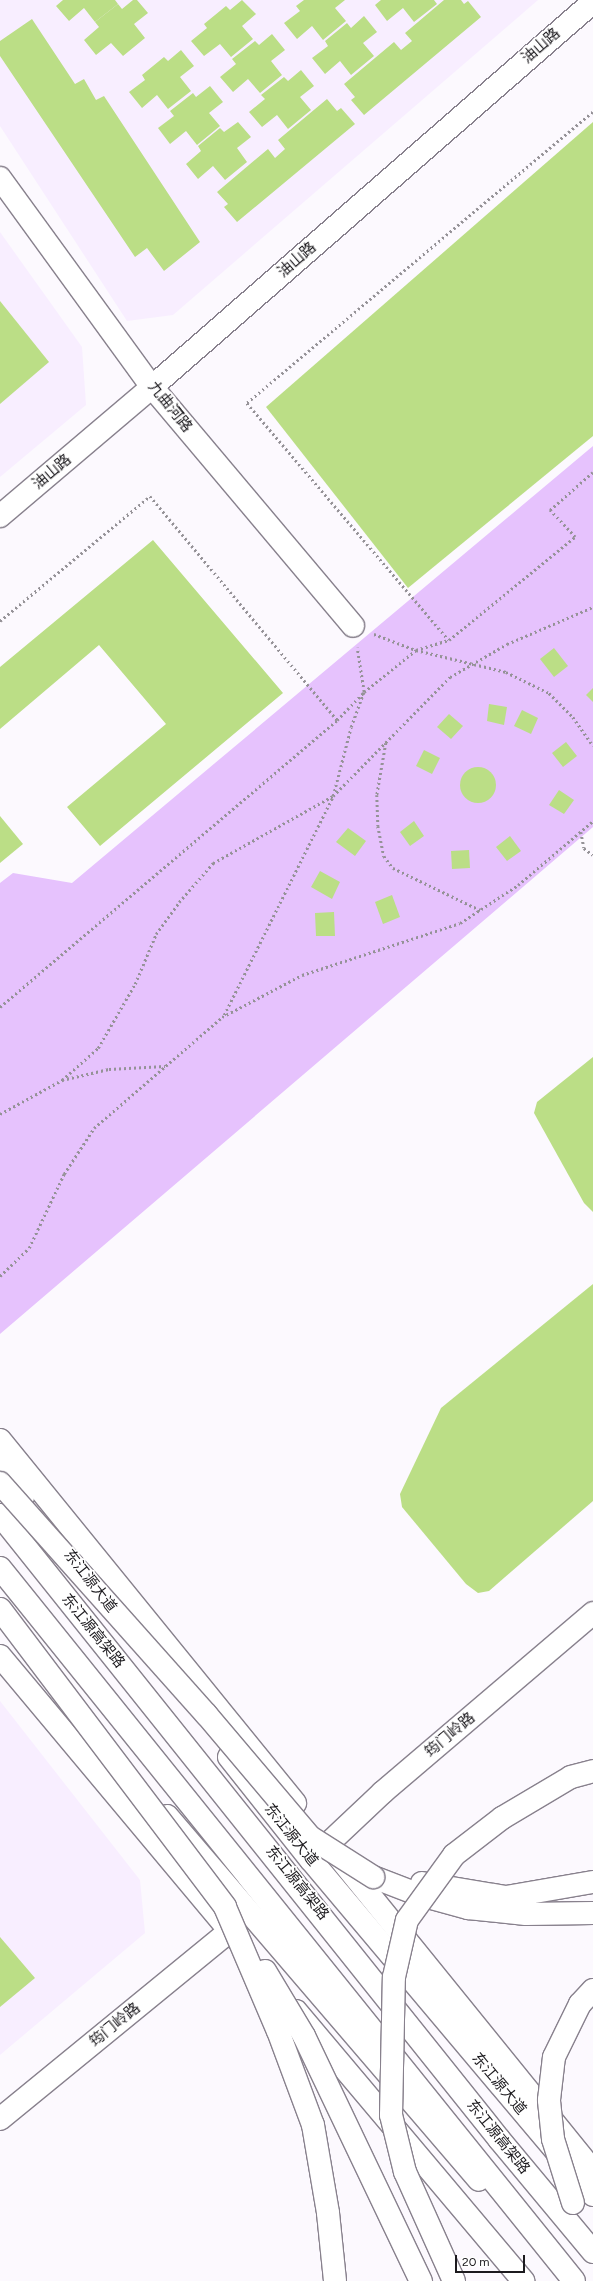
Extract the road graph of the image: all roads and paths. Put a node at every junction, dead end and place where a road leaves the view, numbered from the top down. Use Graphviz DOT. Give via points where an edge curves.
graph roads {
  1 [pos="593,2"];
  2 [pos="593,112"];
  3 [pos="0,178"];
  4 [pos="152,387"];
  5 [pos="593,472"];
  6 [pos="0,516"];
  7 [pos="593,607"];
  8 [pos="0,621"];
  9 [pos="353,626"];
  10 [pos="449,640"];
  11 [pos="416,650"];
  12 [pos="471,665"];
  13 [pos="364,692"];
  14 [pos="338,720"];
  15 [pos="386,742"];
  16 [pos="593,746"];
  17 [pos="333,796"];
  18 [pos="593,821"];
  19 [pos="581,832"];
  20 [pos="584,848"];
  21 [pos="593,855"];
  22 [pos="593,858"];
  23 [pos="480,910"];
  24 [pos="0,1007"];
  25 [pos="224,1016"];
  26 [pos="165,1066"];
  27 [pos="62,1080"];
  28 [pos="0,1114"];
  29 [pos="0,1276"];
  30 [pos="0,1440"];
  31 [pos="0,1467"];
  32 [pos="0,1483"];
  33 [pos="0,1515"];
  34 [pos="0,1568"];
  35 [pos="0,1609"];
  36 [pos="593,1613"];
  37 [pos="0,1615"];
  38 [pos="0,1656"];
  39 [pos="593,1771"];
  40 [pos="327,1843"];
  41 [pos="311,1860"];
  42 [pos="374,1877"];
  43 [pos="593,1882"];
  44 [pos="225,1907"];
  45 [pos="593,1913"];
  46 [pos="230,1931"];
  47 [pos="593,1990"];
  48 [pos="0,2119"];
  49 [pos="593,2171"];
  50 [pos="593,2195"];
  51 [pos="593,2232"];
  52 [pos="593,2252"];
  53 [pos="335,2281"];
  54 [pos="421,2281"];
  55 [pos="454,2281"];
  56 [pos="523,2281"];
  57 [pos="563,2281"];
  58 [pos="574,2281"];
  1 -- 4 [label="main road, 油山路"];
  2 -- 10 [label="path" via="247,403"];
  3 -- 4 [label="main road, 九曲河路"];
  4 -- 6 [label="main road, 油山路"];
  4 -- 9 [label="main road, 九曲河路"];
  5 -- 10 [label="path" via="550,510 575,537"];
  7 -- 12 [label="path" via="507,644"];
  8 -- 14 [label="path" via="150,496"];
  9 -- 11 [label="path"];
  9 -- 13 [label="path"];
  10 -- 11 [label="path"];
  11 -- 12 [label="path"];
  11 -- 13 [label="path"];
  12 -- 15 [label="path" via="450,677"];
  12 -- 16 [label="path" via="506,672 549,693 573,717"];
  13 -- 14 [label="path"];
  13 -- 17 [label="path" via="351,727"];
  14 -- 24 [label="path"];
  15 -- 17 [label="path"];
  15 -- 23 [label="path" via="377,795 378,826 384,856 393,868"];
  17 -- 25 [label="path"];
  17 -- 27 [label="path" via="214,864 179,902 156,934 135,984 98,1048"];
  18 -- 19 [label="path"];
  19 -- 20 [label="path"];
  19 -- 23 [label="path" via="518,886"];
  20 -- 21 [label="path"];
  20 -- 22 [label="path"];
  23 -- 25 [label="path" via="460,923 302,975"];
  25 -- 26 [label="path"];
  26 -- 27 [label="path" via="109,1069"];
  26 -- 29 [label="path" via="94,1128 64,1174 29,1248"];
  27 -- 28 [label="path"];
  30 -- 40 [label="main road"];
  31 -- 41 [label="main road, 东江源大道"];
  32 -- 42 [label="main road, bridge" via="206,1714 310,1837"];
  33 -- 52 [label="main road, 东江源高架路" via="499,2139"];
  34 -- 58 [label="main road, 东江源高架路"];
  35 -- 44 [label="main road, bridge"];
  36 -- 40 [label="main road, 筠门岭路"];
  37 -- 57 [label="main road" via="103,1742 311,1981"];
  38 -- 46 [label="main road"];
  39 -- 55 [label="main road, bridge" via="571,1777 502,1818 454,1855 407,1920 394,1977 391,2115 405,2172"];
  40 -- 41 [label="main road, 筠门岭路"];
  40 -- 49 [label="main road"];
  41 -- 50 [label="main road, 东江源大道"];
  42 -- 43 [label="main road" via="506,1897"];
  42 -- 45 [label="main road" via="420,1895 468,1908 526,1914"];
  44 -- 53 [label="main road, bridge" via="278,2031 313,2125 328,2213"];
  44 -- 54 [label="main road, bridge" via="304,2036"];
  46 -- 48 [label="main road, 筠门岭路"];
  46 -- 56 [label="main road"];
  47 -- 51 [label="main road, bridge" via="580,2004 554,2057 549,2100 553,2139 573,2203"];
}
